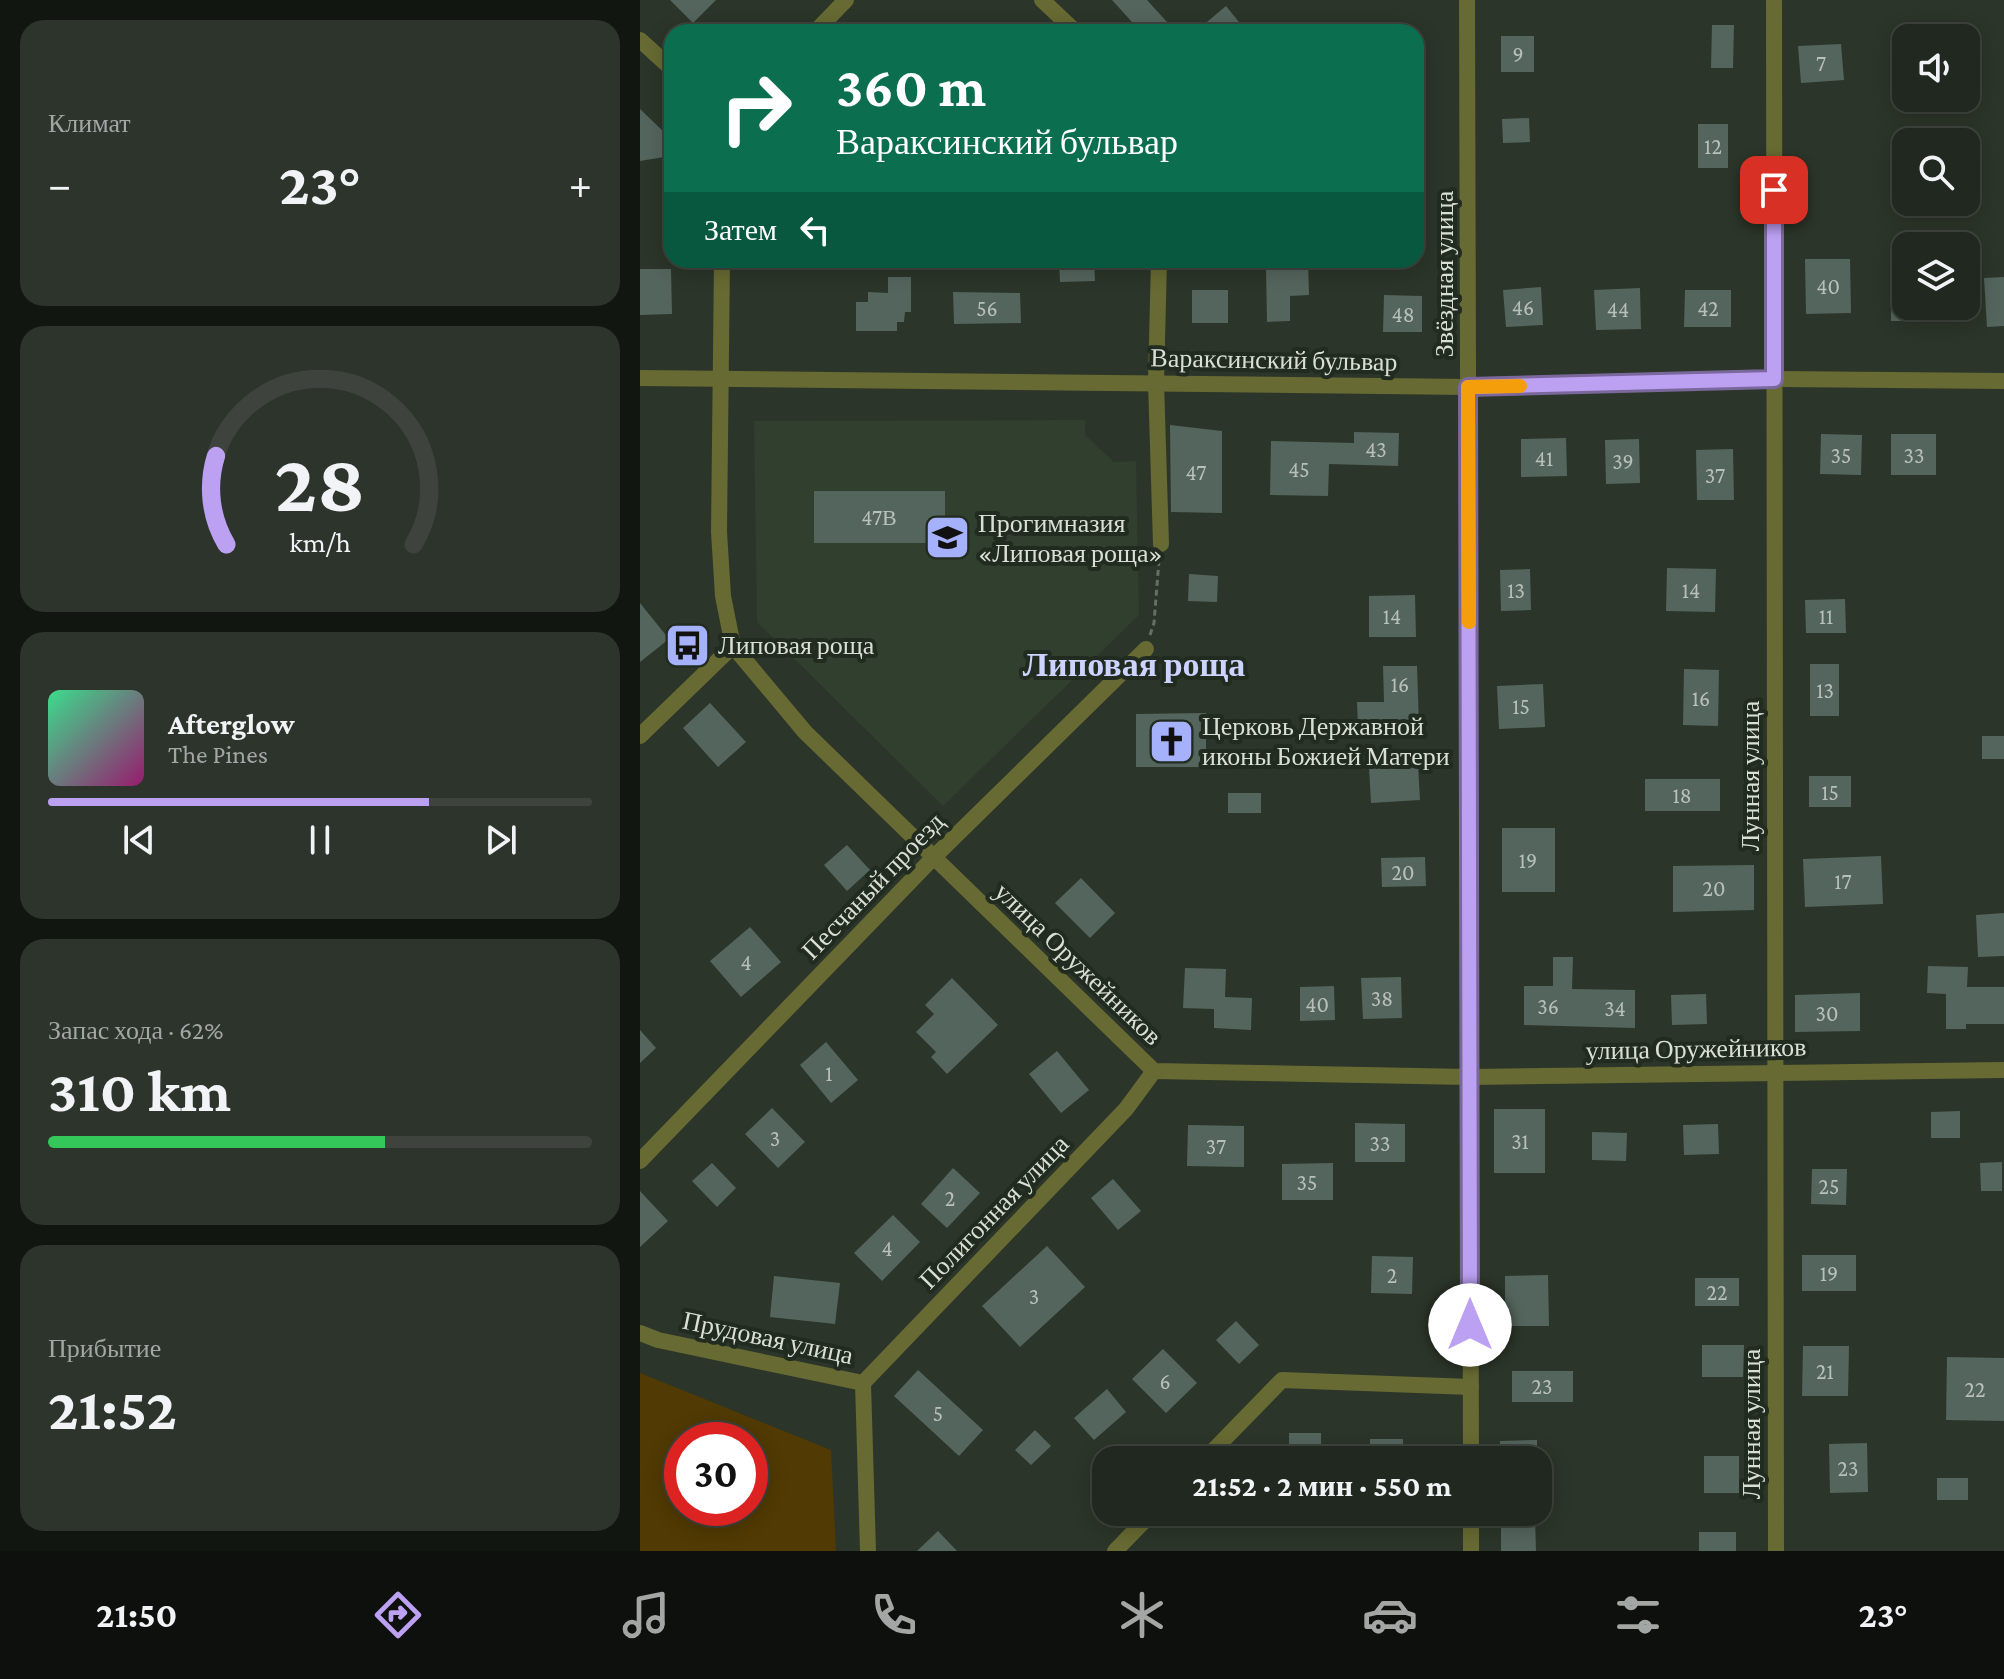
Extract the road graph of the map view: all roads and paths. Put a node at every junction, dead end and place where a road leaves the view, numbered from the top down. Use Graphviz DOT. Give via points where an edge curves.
graph roads {
  1 [pos="846,0"];
  2 [pos="1042,0"];
  3 [pos="1467,0"];
  4 [pos="1774,0"];
  5 [pos="823,24"];
  6 [pos="1068,24"];
  7 [pos="641,41"];
  8 [pos="664,62"];
  9 [pos="722,268"];
  10 [pos="1159,268"];
  11 [pos="721,377"];
  12 [pos="640,378"];
  13 [pos="1774,379"];
  14 [pos="2004,381"];
  15 [pos="1156,382"];
  16 [pos="1468,387"];
  17 [pos="1161,544"];
  18 [pos="733,646"];
  19 [pos="1146,649"];
  20 [pos="648,721"];
  21 [pos="640,736"];
  22 [pos="933,858"];
  23 [pos="2004,1070"];
  24 [pos="1154,1071"];
  25 [pos="1774,1072"];
  26 [pos="1470,1077"];
  27 [pos="640,1161"];
  28 [pos="640,1333"];
  29 [pos="863,1383"];
  30 [pos="1471,1387"];
  31 [pos="1218,1446"];
  32 [pos="1471,1446"];
  33 [pos="1139,1526"];
  34 [pos="1471,1526"];
  35 [pos="868,1551"];
  36 [pos="1115,1551"];
  37 [pos="1471,1551"];
  38 [pos="1776,1551"];
  1 -- 5 [label="street"];
  2 -- 6 [label="street"];
  3 -- 16 [label="street, Звёздная улица"];
  4 -- 13 [label="street, Лунная улица"];
  7 -- 8 [label="street"];
  9 -- 11 [label="street, улица Оружейников"];
  10 -- 15 [label="street"];
  11 -- 12 [label="street, Вараксинский бульвар"];
  11 -- 15 [label="street, Вараксинский бульвар"];
  11 -- 18 [label="street, улица Оружейников" via="719,532"];
  13 -- 14 [label="street, Вараксинский бульвар"];
  13 -- 16 [label="street, Вараксинский бульвар"];
  13 -- 25 [label="street, Лунная улица"];
  15 -- 16 [label="street, Вараксинский бульвар"];
  15 -- 17 [label="street"];
  16 -- 26 [label="street, Звёздная улица"];
  17 -- 19 [label="path" via="1154,623"];
  18 -- 20 [label="street"];
  18 -- 22 [label="street, улица Оружейников" via="805,732"];
  19 -- 22 [label="street, Песчаный проезд"];
  20 -- 21 [label="street"];
  22 -- 24 [label="street, улица Оружейников"];
  22 -- 27 [label="street, Песчаный проезд"];
  23 -- 25 [label="street, улица Оружейников"];
  24 -- 26 [label="street, улица Оружейников"];
  24 -- 29 [label="street, Полигонная улица" via="1126,1109"];
  25 -- 26 [label="street, улица Оружейников"];
  25 -- 38 [label="street, Лунная улица"];
  26 -- 30 [label="street, Звёздная улица"];
  28 -- 29 [label="street, Прудовая улица"];
  29 -- 35 [label="street, Прудовая улица"];
  30 -- 31 [label="street" via="1282,1380"];
  30 -- 32 [label="street, Звёздная улица"];
  33 -- 36 [label="street"];
  34 -- 37 [label="street"];
}
